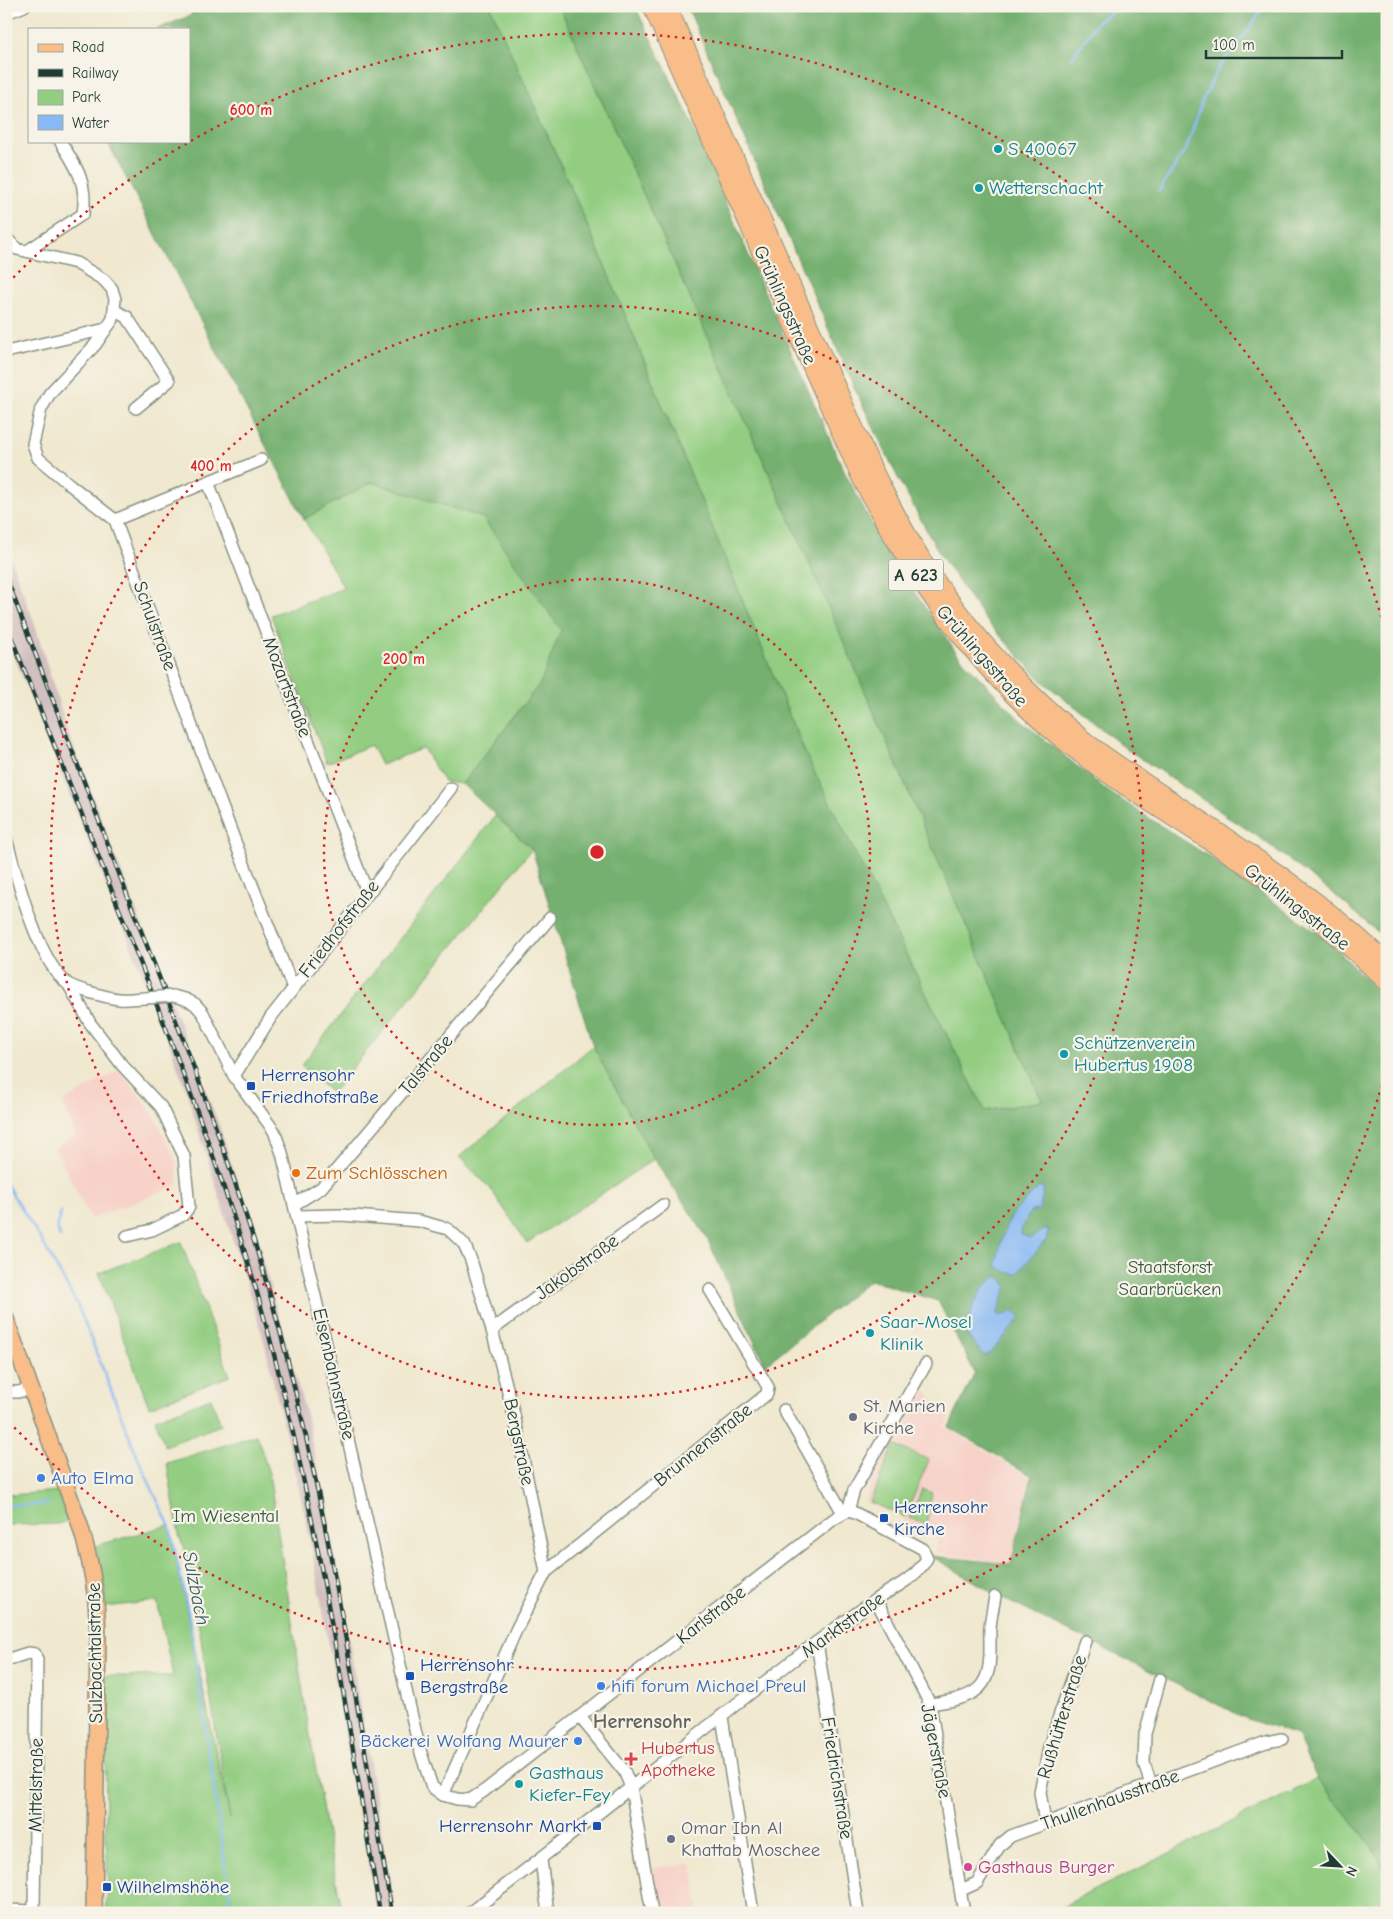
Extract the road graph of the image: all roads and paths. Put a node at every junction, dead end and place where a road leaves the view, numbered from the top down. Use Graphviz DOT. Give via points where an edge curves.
graph roads {
  1 [pos="24,6"];
  2 [pos="652,6"];
  3 [pos="666,6"];
  4 [pos="6,13"];
  5 [pos="61,142"];
  6 [pos="6,238"];
  7 [pos="27,251"];
  8 [pos="114,310"];
  9 [pos="106,329"];
  10 [pos="6,352"];
  11 [pos="136,408"];
  12 [pos="261,460"];
  13 [pos="208,482"];
  14 [pos="115,520"];
  15 [pos="451,788"];
  16 [pos="6,838"];
  17 [pos="367,892"];
  18 [pos="550,918"];
  19 [pos="1387,964"];
  20 [pos="1387,982"];
  21 [pos="69,985"];
  22 [pos="293,988"];
  23 [pos="234,1076"];
  24 [pos="663,1205"];
  25 [pos="296,1210"];
  26 [pos="128,1236"];
  27 [pos="710,1290"];
  28 [pos="6,1318"];
  29 [pos="492,1330"];
  30 [pos="926,1364"];
  31 [pos="30,1388"];
  32 [pos="6,1392"];
  33 [pos="784,1410"];
  34 [pos="846,1512"];
  35 [pos="546,1572"];
  36 [pos="995,1597"];
  37 [pos="876,1600"];
  38 [pos="1085,1641"];
  39 [pos="817,1642"];
  40 [pos="6,1660"];
  41 [pos="1160,1679"];
  42 [pos="930,1704"];
  43 [pos="580,1717"];
  44 [pos="722,1717"];
  45 [pos="1282,1739"];
  46 [pos="1151,1785"];
  47 [pos="432,1787"];
  48 [pos="632,1787"];
  49 [pos="443,1795"];
  50 [pos="1045,1823"];
  51 [pos="541,1860"];
  52 [pos="961,1890"];
  53 [pos="6,1910"];
  54 [pos="34,1912"];
  55 [pos="94,1913"];
  56 [pos="469,1913"];
  57 [pos="548,1913"];
  58 [pos="652,1913"];
  59 [pos="753,1913"];
  60 [pos="858,1913"];
  61 [pos="964,1913"];
  1 -- 4 [label="street"];
  2 -- 20 [label="highway, Grühlingsstraße / A 623" via="860,475 883,521 939,608 972,651 1039,719 1128,788 1265,879 1318,919"];
  3 -- 19 [label="highway, A 623" via="872,468 900,522 949,601 1012,675 1081,738 1275,871 1327,910"];
  5 -- 7 [label="street" via="80,174 84,191 83,214"];
  6 -- 7 [label="street" via="17,249"];
  7 -- 8 [label="street" via="63,258 94,273 112,289"];
  8 -- 9 [label="street" via="113,319"];
  8 -- 11 [label="street" via="127,317 169,380"];
  9 -- 10 [label="street"];
  9 -- 14 [label="street" via="50,393 41,409 33,444 38,458"];
  12 -- 13 [label="street"];
  13 -- 14 [label="street"];
  13 -- 17 [label="street, Mozartstraße"];
  14 -- 22 [label="street, Schulstraße"];
  15 -- 17 [label="street, Friedhofstraße"];
  16 -- 21 [label="street" via="30,918 55,969"];
  17 -- 22 [label="street, Friedhofstraße"];
  18 -- 25 [label="street, Talstraße" via="321,1188"];
  21 -- 23 [label="street, Eisenbahnstraße, bridge" via="120,999 173,996 195,1004 203,1013"];
  21 -- 26 [label="street" via="90,1023 122,1065 161,1107 184,1156 189,1207 183,1215 152,1230"];
  22 -- 23 [label="street, Friedhofstraße"];
  23 -- 25 [label="street, Eisenbahnstraße" via="274,1131"];
  24 -- 29 [label="street, Jakobstraße"];
  25 -- 29 [label="street, Bergstraße" via="419,1221 448,1229 464,1244"];
  25 -- 47 [label="street, Eisenbahnstraße" via="419,1747"];
  27 -- 35 [label="street, Brunnenstraße" via="768,1387 767,1394"];
  28 -- 31 [label="main road, Sulzbachtalstraße"];
  29 -- 35 [label="street, Bergstraße" via="515,1419"];
  30 -- 34 [label="street" via="854,1490"];
  31 -- 32 [label="street"];
  31 -- 55 [label="main road, Sulzbachtalstraße" via="89,1553 97,1602"];
  33 -- 34 [label="street"];
  34 -- 37 [label="street, Marktstraße" via="855,1513 923,1549 927,1558 910,1578"];
  34 -- 43 [label="street, Karlstraße"];
  35 -- 49 [label="street" via="517,1628"];
  36 -- 42 [label="street" via="989,1665 982,1685 963,1698"];
  37 -- 39 [label="street, Marktstraße"];
  37 -- 42 [label="street, Jägerstraße"];
  38 -- 50 [label="street, Rußhütterstraße" via="1050,1743 1040,1792"];
  39 -- 44 [label="street, Marktstraße"];
  39 -- 60 [label="street, Friedrichstraße"];
  40 -- 54 [label="street, Mittelstraße" via="28,1653 35,1654 37,1660"];
  41 -- 46 [label="street" via="1145,1734 1144,1763"];
  42 -- 52 [label="street, Jägerstraße"];
  43 -- 48 [label="street" via="624,1771"];
  43 -- 49 [label="street, Karlstraße" via="470,1800"];
  44 -- 48 [label="street, Marktstraße"];
  44 -- 59 [label="street"];
  45 -- 46 [label="street, Thullenhausstraße"];
  46 -- 50 [label="street, Thullenhausstraße"];
  47 -- 49 [label="street, Karlstraße"];
  48 -- 51 [label="street, Marktstraße"];
  48 -- 58 [label="street"];
  50 -- 52 [label="street, Thullenhausstraße" via="1011,1836 1000,1845 977,1883"];
  51 -- 56 [label="street, Marktstraße"];
  51 -- 57 [label="street"];
  52 -- 61 [label="street, Jägerstraße"];
  53 -- 54 [label="street"];
}
